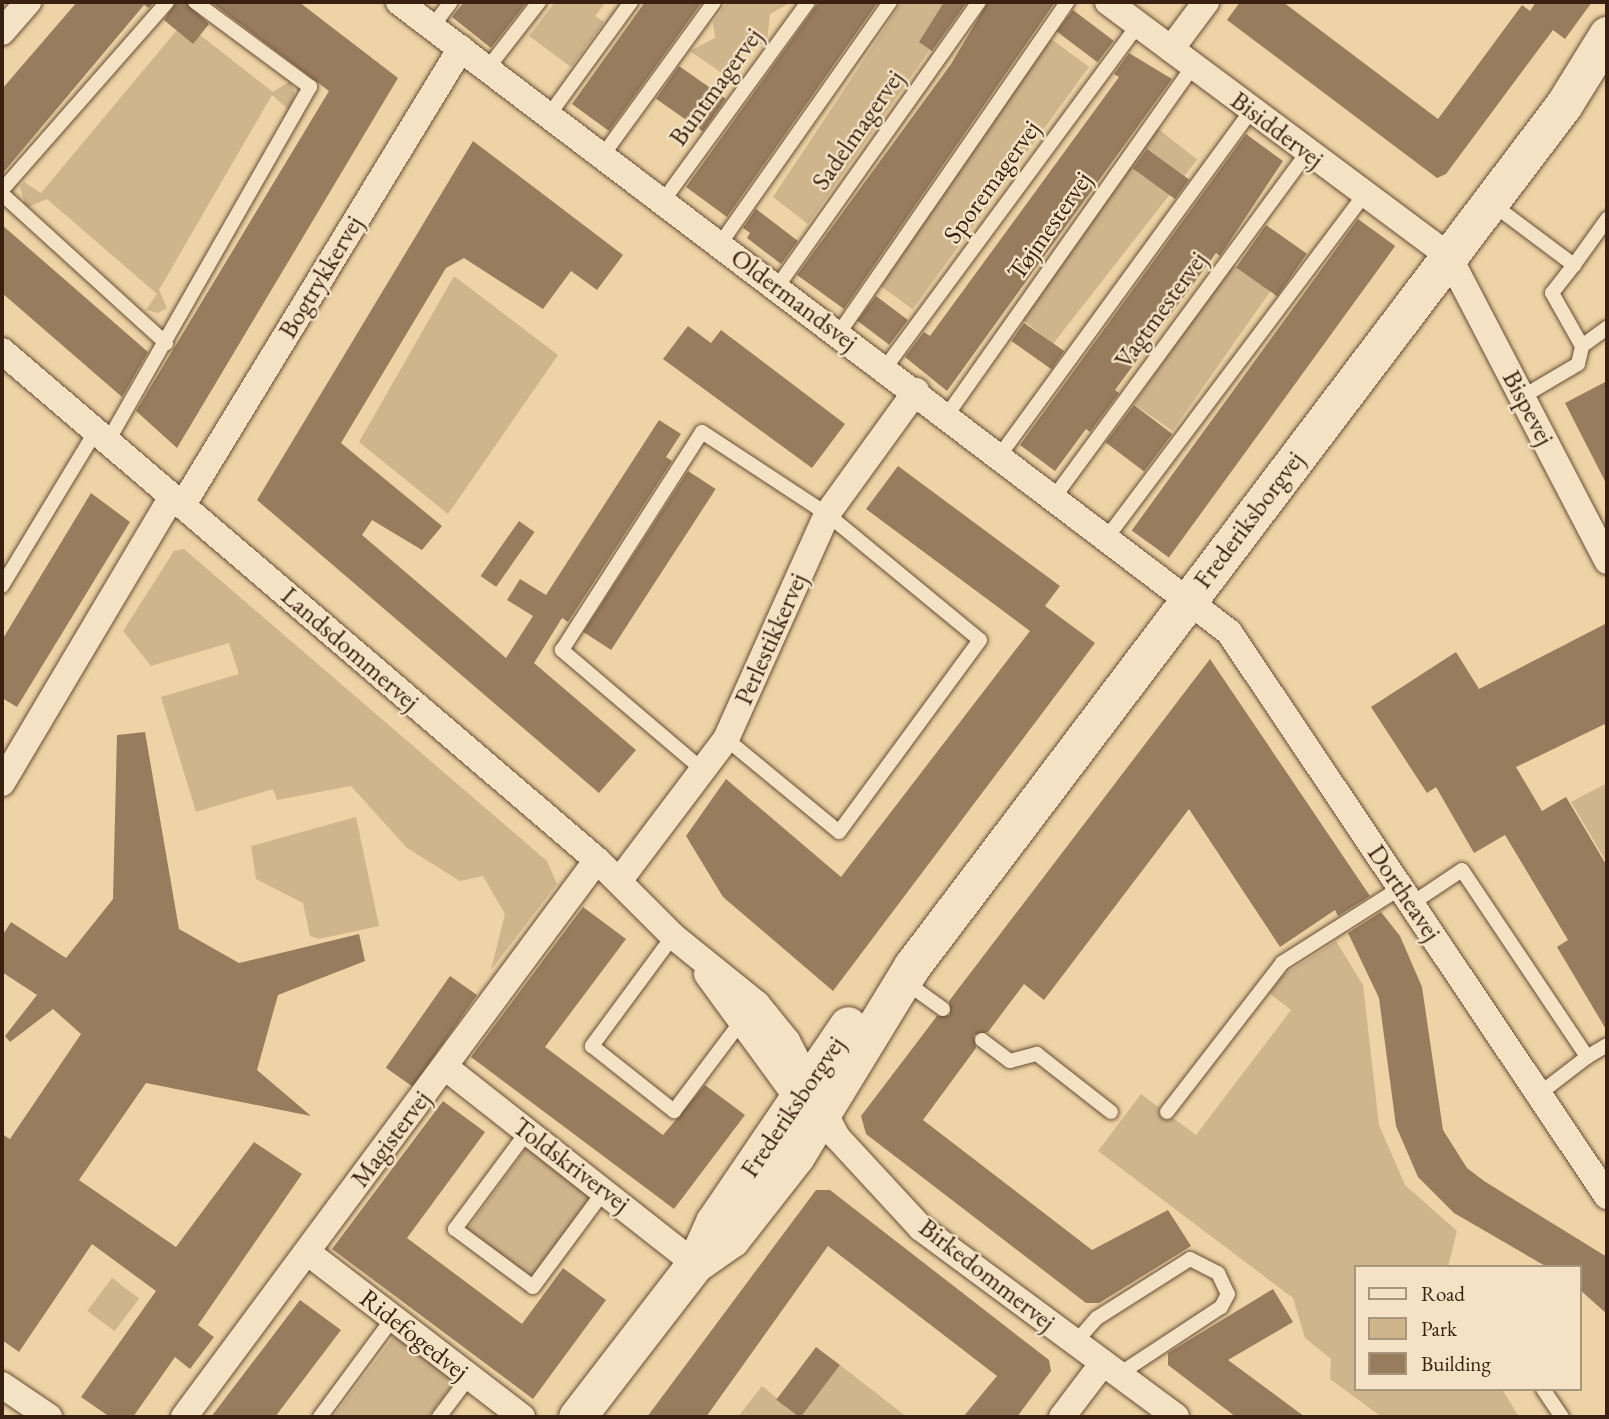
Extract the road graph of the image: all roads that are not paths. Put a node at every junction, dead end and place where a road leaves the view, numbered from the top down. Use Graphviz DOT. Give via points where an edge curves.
graph roads {
  1 [pos="28,2"];
  2 [pos="167,2"];
  3 [pos="195,2"];
  4 [pos="399,2"];
  5 [pos="450,2"];
  6 [pos="539,2"];
  7 [pos="631,2"];
  8 [pos="713,2"];
  9 [pos="808,2"];
  10 [pos="890,2"];
  11 [pos="979,2"];
  12 [pos="1067,2"];
  13 [pos="1108,2"];
  14 [pos="1206,2"];
  15 [pos="1138,25"];
  16 [pos="432,27"];
  17 [pos="2,32"];
  18 [pos="1607,34"];
  19 [pos="461,48"];
  20 [pos="1171,49"];
  21 [pos="1193,66"];
  22 [pos="1597,66"];
  23 [pos="487,69"];
  24 [pos="1251,111"];
  25 [pos="549,115"];
  26 [pos="1307,153"];
  27 [pos="603,155"];
  28 [pos="2,192"];
  29 [pos="1363,196"];
  30 [pos="663,201"];
  31 [pos="1490,202"];
  32 [pos="1607,219"];
  33 [pos="720,244"];
  34 [pos="1448,256"];
  35 [pos="1574,265"];
  36 [pos="778,287"];
  37 [pos="1605,331"];
  38 [pos="839,333"];
  39 [pos="166,343"];
  40 [pos="1583,346"];
  41 [pos="2,351"];
  42 [pos="885,368"];
  43 [pos="916,391"];
  44 [pos="1522,397"];
  45 [pos="947,415"];
  46 [pos="102,436"];
  47 [pos="1000,454"];
  48 [pos="1055,496"];
  49 [pos="177,501"];
  50 [pos="827,514"];
  51 [pos="1108,537"];
  52 [pos="1607,561"];
  53 [pos="2,586"];
  54 [pos="1189,599"];
  55 [pos="726,739"];
  56 [pos="704,771"];
  57 [pos="2,783"];
  58 [pos="597,860"];
  59 [pos="619,881"];
  60 [pos="1406,896"];
  61 [pos="683,944"];
  62 [pos="904,974"];
  63 [pos="943,1009"];
  64 [pos="740,1023"];
  65 [pos="982,1040"];
  66 [pos="1607,1045"];
  67 [pos="1587,1057"];
  68 [pos="445,1067"];
  69 [pos="1539,1094"];
  70 [pos="809,1095"];
  71 [pos="1111,1112"];
  72 [pos="1167,1112"];
  73 [pos="527,1132"];
  74 [pos="604,1191"];
  75 [pos="1607,1196"];
  76 [pos="307,1252"];
  77 [pos="695,1264"];
  78 [pos="393,1318"];
  79 [pos="1075,1343"];
  80 [pos="1110,1369"];
  81 [pos="469,1377"];
  82 [pos="2,1385"];
  83 [pos="1544,1391"];
  84 [pos="49,1417"];
  85 [pos="184,1417"];
  86 [pos="320,1417"];
  87 [pos="439,1417"];
  88 [pos="522,1417"];
  89 [pos="577,1417"];
  90 [pos="1062,1417"];
  91 [pos="1176,1417"];
  92 [pos="1562,1417"];
  1 -- 17 [label="street"];
  2 -- 28 [label="lane"];
  3 -- 39 [label="lane" via="310,87"];
  4 -- 16 [label="street, Oldermandsvej"];
  5 -- 16 [label="lane"];
  6 -- 23 [label="lane"];
  7 -- 25 [label="lane"];
  8 -- 27 [label="lane, Buntmagervej"];
  9 -- 30 [label="lane, Buntmagervej"];
  10 -- 33 [label="lane, Sadelmagervej"];
  11 -- 36 [label="lane, Sadelmagervej"];
  12 -- 38 [label="lane, Sporemagervej"];
  13 -- 15 [label="street, Bisiddervej"];
  14 -- 20 [label="street"];
  15 -- 20 [label="street, Bisiddervej"];
  15 -- 42 [label="lane, Sporemagervej"];
  16 -- 19 [label="street, Oldermandsvej"];
  18 -- 22 [label="street, Frederiksborgvej"];
  19 -- 23 [label="street, Oldermandsvej"];
  19 -- 49 [label="street, Bogtrykkervej"];
  20 -- 21 [label="street, Bisiddervej"];
  21 -- 24 [label="street, Bisiddervej"];
  21 -- 45 [label="lane, Tøjmestervej"];
  22 -- 31 [label="street, Frederiksborgvej"];
  23 -- 25 [label="street, Oldermandsvej"];
  24 -- 26 [label="street, Bisiddervej"];
  24 -- 47 [label="lane"];
  25 -- 27 [label="street, Oldermandsvej"];
  26 -- 29 [label="street, Bisiddervej"];
  26 -- 48 [label="lane, Vagtmestervej"];
  27 -- 30 [label="street, Oldermandsvej"];
  28 -- 39 [label="lane"];
  29 -- 34 [label="street, Bisiddervej"];
  29 -- 51 [label="lane"];
  30 -- 33 [label="street, Oldermandsvej"];
  31 -- 34 [label="street, Frederiksborgvej"];
  31 -- 35 [label="lane"];
  32 -- 35 [label="lane"];
  33 -- 36 [label="street, Oldermandsvej"];
  34 -- 44 [label="street, Bispevej"];
  34 -- 54 [label="street, Frederiksborgvej"];
  35 -- 40 [label="lane" via="1552,293"];
  36 -- 38 [label="street, Oldermandsvej"];
  37 -- 40 [label="lane"];
  38 -- 42 [label="street, Oldermandsvej"];
  39 -- 46 [label="lane"];
  40 -- 44 [label="lane" via="1578,364"];
  41 -- 46 [label="street, Landsdommervej"];
  42 -- 43 [label="street, Oldermandsvej"];
  43 -- 45 [label="street, Oldermandsvej"];
  43 -- 50 [label="street, Perlestikkervej"];
  44 -- 52 [label="street, Bispevej"];
  45 -- 47 [label="street, Oldermandsvej"];
  46 -- 49 [label="street, Landsdommervej"];
  46 -- 53 [label="lane"];
  47 -- 48 [label="street, Oldermandsvej"];
  48 -- 51 [label="street, Oldermandsvej"];
  49 -- 57 [label="street, Bogtrykkervej"];
  49 -- 58 [label="street, Landsdommervej"];
  50 -- 55 [label="street, Perlestikkervej"];
  50 -- 55 [label="lane" via="980,640 839,832"];
  50 -- 56 [label="lane" via="702,432 562,650"];
  51 -- 54 [label="street, Oldermandsvej"];
  54 -- 60 [label="street, Dortheavej" via="1228,632"];
  54 -- 62 [label="street, Frederiksborgvej"];
  55 -- 56 [label="street, Perlestikkervej"];
  56 -- 59 [label="street, Perlestikkervej"];
  58 -- 59 [label="street, Landsdommervej"];
  58 -- 68 [label="street, Magistervej"];
  59 -- 61 [label="street, Landsdommervej"];
  60 -- 67 [label="lane" via="1462,870"];
  60 -- 69 [label="street, Dortheavej"];
  60 -- 72 [label="lane" via="1282,963"];
  61 -- 64 [label="street, Landsdommervej"];
  61 -- 64 [label="lane" via="592,1046 674,1111"];
  61 -- 70 [label="street, Landsdommervej" via="757,1004"];
  62 -- 63 [label="lane"];
  62 -- 70 [label="street, Frederiksborgvej"];
  64 -- 70 [label="street, Landsdommervej"];
  65 -- 71 [label="lane" via="1010,1061 1037,1054"];
  66 -- 67 [label="lane"];
  67 -- 69 [label="lane"];
  68 -- 73 [label="street, Toldskrivervej"];
  68 -- 76 [label="street, Magistervej"];
  69 -- 75 [label="street, Dortheavej"];
  70 -- 77 [label="street, Frederiksborgvej" via="808,1139 731,1239"];
  70 -- 79 [label="street, Birkedommervej" via="836,1137 921,1228"];
  73 -- 74 [label="street, Toldskrivervej"];
  73 -- 74 [label="lane" via="455,1229 533,1287"];
  74 -- 77 [label="street, Toldskrivervej"];
  76 -- 78 [label="street, Ridefogedvej"];
  76 -- 85 [label="street, Magistervej"];
  77 -- 89 [label="street, Frederiksborgvej"];
  78 -- 81 [label="street, Ridefogedvej"];
  78 -- 86 [label="lane"];
  79 -- 80 [label="street, Birkedommervej"];
  79 -- 80 [label="lane" via="1097,1318 1190,1259 1210,1265 1227,1286 1221,1307"];
  80 -- 90 [label="street"];
  80 -- 91 [label="street, Birkedommervej"];
  81 -- 87 [label="lane"];
  81 -- 88 [label="street, Ridefogedvej"];
  82 -- 84 [label="street"];
  83 -- 92 [label="lane"];
}
